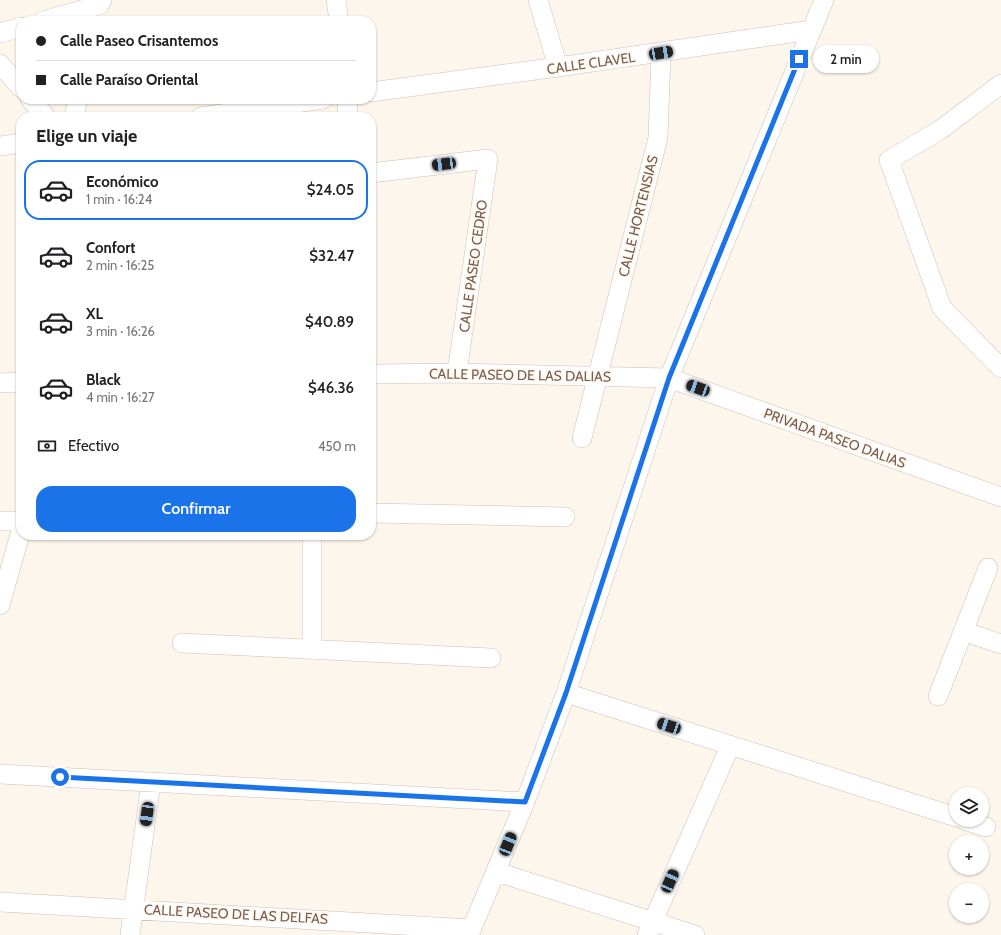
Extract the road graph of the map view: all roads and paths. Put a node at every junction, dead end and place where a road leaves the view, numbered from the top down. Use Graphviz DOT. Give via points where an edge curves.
graph roads {
  1 [pos="336,0"];
  2 [pos="538,0"];
  3 [pos="824,0"];
  4 [pos="99,9"];
  5 [pos="66,16"];
  6 [pos="338,16"];
  7 [pos="16,28"];
  8 [pos="811,30"];
  9 [pos="0,33"];
  10 [pos="661,53"];
  11 [pos="0,64"];
  12 [pos="558,67"];
  13 [pos="16,82"];
  14 [pos="1001,84"];
  15 [pos="376,91"];
  16 [pos="34,104"];
  17 [pos="289,104"];
  18 [pos="42,112"];
  19 [pos="235,112"];
  20 [pos="16,144"];
  21 [pos="0,146"];
  22 [pos="376,172"];
  23 [pos="1001,368"];
  24 [pos="457,373"];
  25 [pos="376,374"];
  26 [pos="597,377"];
  27 [pos="669,378"];
  28 [pos="16,382"];
  29 [pos="0,383"];
  30 [pos="582,438"];
  31 [pos="1001,497"];
  32 [pos="376,513"];
  33 [pos="565,517"];
  34 [pos="0,521"];
  35 [pos="16,521"];
  36 [pos="18,540"];
  37 [pos="312,540"];
  38 [pos="988,568"];
  39 [pos="0,605"];
  40 [pos="963,631"];
  41 [pos="182,643"];
  42 [pos="1001,644"];
  43 [pos="312,648"];
  44 [pos="491,658"];
  45 [pos="566,693"];
  46 [pos="938,696"];
  47 [pos="730,746"];
  48 [pos="0,774"];
  49 [pos="151,782"];
  50 [pos="525,802"];
  51 [pos="949,815"];
  52 [pos="497,872"];
  53 [pos="0,902"];
  54 [pos="134,908"];
  55 [pos="650,928"];
  56 [pos="470,932"];
  57 [pos="130,935"];
  58 [pos="695,935"];
  1 -- 6 [label="street"];
  2 -- 12 [label="street"];
  3 -- 8 [label="street"];
  4 -- 5 [label="street"];
  7 -- 9 [label="street"];
  8 -- 10 [label="street, CALLE CLAVEL"];
  8 -- 27 [label="street"];
  10 -- 12 [label="street, CALLE CLAVEL"];
  10 -- 26 [label="street, CALLE HORTENSIAS" via="658,138"];
  11 -- 13 [label="street"];
  12 -- 15 [label="street, CALLE CLAVEL"];
  14 -- 23 [label="street" via="940,130 889,160 942,308"];
  16 -- 18 [label="street"];
  17 -- 19 [label="street"];
  20 -- 21 [label="street"];
  22 -- 24 [label="street, CALLE PASEO CEDRO" via="488,159"];
  24 -- 25 [label="street, CALLE PASEO DE LAS DALIAS"];
  24 -- 26 [label="street, CALLE PASEO DE LAS DALIAS"];
  26 -- 27 [label="street, CALLE PASEO DE LAS DALIAS"];
  26 -- 30 [label="street, CALLE HORTENSIAS"];
  27 -- 31 [label="street, PRIVADA PASEO DALIAS"];
  27 -- 45 [label="street"];
  28 -- 29 [label="street"];
  32 -- 33 [label="street"];
  34 -- 35 [label="street"];
  36 -- 39 [label="street"];
  37 -- 43 [label="street"];
  38 -- 40 [label="street"];
  40 -- 42 [label="street"];
  40 -- 46 [label="street"];
  41 -- 43 [label="street"];
  43 -- 44 [label="street"];
  45 -- 47 [label="street"];
  45 -- 50 [label="street"];
  47 -- 51 [label="street"];
  47 -- 55 [label="street"];
  48 -- 49 [label="street"];
  49 -- 50 [label="street"];
  49 -- 54 [label="street"];
  50 -- 52 [label="street"];
  52 -- 55 [label="street"];
  52 -- 56 [label="street"];
  53 -- 54 [label="street, CALLE PASEO DE LAS DELFAS"];
  54 -- 56 [label="street, CALLE PASEO DE LAS DELFAS"];
  54 -- 57 [label="street"];
  55 -- 58 [label="street"];
}
